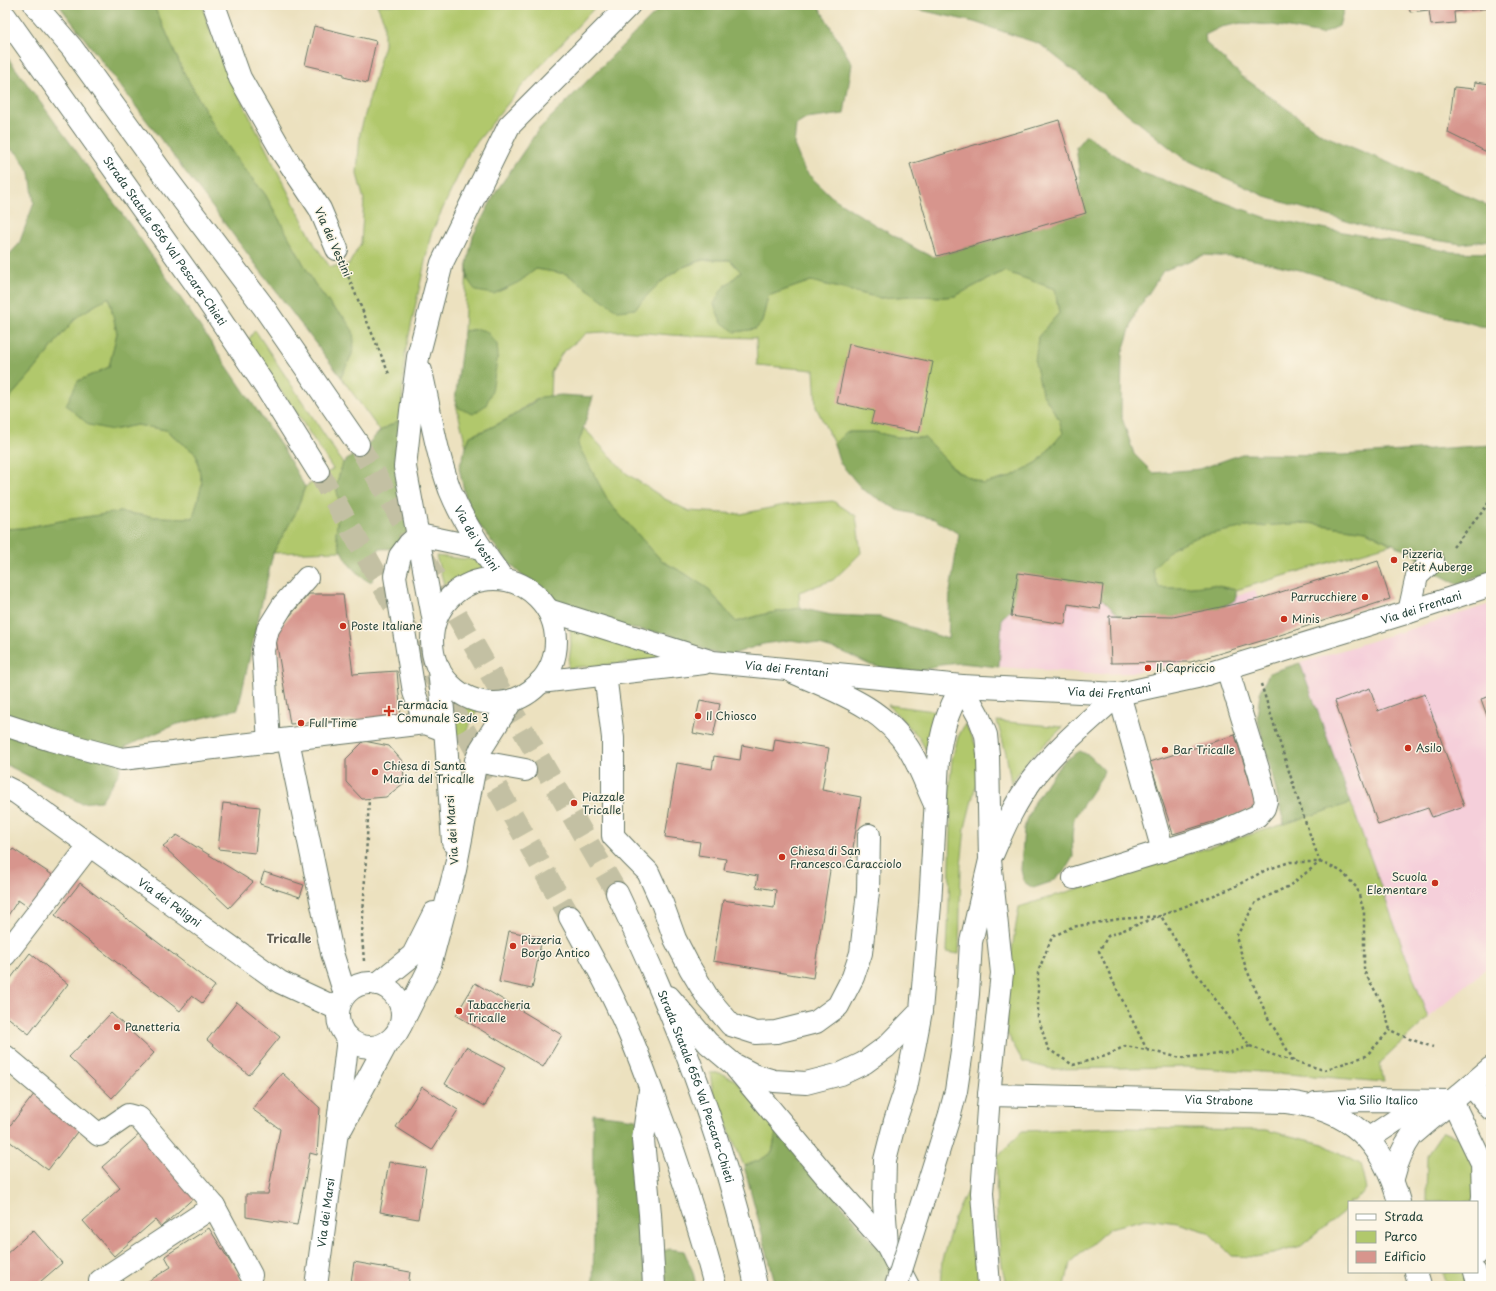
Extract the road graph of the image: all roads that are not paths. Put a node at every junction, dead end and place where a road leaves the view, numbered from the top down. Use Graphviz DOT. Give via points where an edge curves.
graph roads {
  1 [pos="35,5"];
  2 [pos="42,5"];
  3 [pos="214,5"];
  4 [pos="629,5"];
  5 [pos="5,16"];
  6 [pos="72,48"];
  7 [pos="337,249"];
  8 [pos="418,357"];
  9 [pos="358,444"];
  10 [pos="318,471"];
  11 [pos="419,535"];
  12 [pos="481,548"];
  13 [pos="1434,561"];
  14 [pos="307,578"];
  15 [pos="503,579"];
  16 [pos="1491,585"];
  17 [pos="548,610"];
  18 [pos="1410,612"];
  19 [pos="434,622"];
  20 [pos="713,662"];
  21 [pos="786,668"];
  22 [pos="1227,668"];
  23 [pos="439,669"];
  24 [pos="605,674"];
  25 [pos="540,682"];
  26 [pos="962,686"];
  27 [pos="1119,694"];
  28 [pos="512,700"];
  29 [pos="5,724"];
  30 [pos="435,727"];
  31 [pos="279,741"];
  32 [pos="476,761"];
  33 [pos="525,770"];
  34 [pos="5,787"];
  35 [pos="936,806"];
  36 [pos="869,835"];
  37 [pos="89,846"];
  38 [pos="1163,851"];
  39 [pos="990,860"];
  40 [pos="455,870"];
  41 [pos="1074,878"];
  42 [pos="617,893"];
  43 [pos="570,917"];
  44 [pos="5,955"];
  45 [pos="658,984"];
  46 [pos="356,993"];
  47 [pos="921,1011"];
  48 [pos="401,1025"];
  49 [pos="348,1038"];
  50 [pos="387,1043"];
  51 [pos="5,1056"];
  52 [pos="733,1064"];
  53 [pos="1491,1068"];
  54 [pos="1471,1085"];
  55 [pos="650,1086"];
  56 [pos="988,1095"];
  57 [pos="1452,1101"];
  58 [pos="1303,1104"];
  59 [pos="1491,1109"];
  60 [pos="336,1139"];
  61 [pos="1368,1139"];
  62 [pos="1393,1178"];
  63 [pos="1400,1201"];
  64 [pos="214,1206"];
  65 [pos="1478,1244"];
  66 [pos="887,1245"];
  67 [pos="1416,1273"];
  68 [pos="1475,1273"];
  69 [pos="251,1275"];
  70 [pos="103,1286"];
  71 [pos="316,1286"];
  72 [pos="654,1286"];
  73 [pos="715,1286"];
  74 [pos="756,1286"];
  75 [pos="896,1286"];
  76 [pos="908,1286"];
  77 [pos="989,1286"];
  78 [pos="1420,1286"];
  79 [pos="1479,1286"];
  1 -- 6 [label="main road"];
  2 -- 6 [label="main road"];
  3 -- 7 [label="main road, Via dei Vestini" via="240,78 284,155 320,210"];
  4 -- 8 [label="main road, Via dei Vestini" via="509,126 442,264"];
  5 -- 10 [label="main road, Strada Statale 656 Val Pescara-Chieti" via="205,297"];
  6 -- 9 [label="main road" via="263,306"];
  8 -- 11 [label="main road, Via dei Vestini" via="406,467"];
  8 -- 12 [label="main road, Via dei Vestini" via="440,457 450,490"];
  11 -- 12 [label="main road"];
  11 -- 19 [label="main road, Via dei Vestini"];
  11 -- 30 [label="main road" via="400,556 395,576 414,692"];
  12 -- 15 [label="main road, Via dei Vestini"];
  13 -- 18 [label="main road" via="1417,576"];
  14 -- 31 [label="main road" via="268,629 263,650"];
  15 -- 17 [label="main road" via="521,585 536,595"];
  15 -- 19 [label="main road" via="486,579 468,584 453,593 442,606"];
  16 -- 18 [label="main road, Via dei Frentani"];
  17 -- 20 [label="main road, Via dei Frentani"];
  17 -- 25 [label="main road" via="555,628 556,647 551,666"];
  18 -- 22 [label="main road, Via dei Frentani"];
  19 -- 23 [label="main road" via="433,654"];
  20 -- 21 [label="main road, Via dei Frentani"];
  20 -- 24 [label="main road, Via dei Frentani"];
  21 -- 26 [label="main road, Via dei Frentani"];
  21 -- 35 [label="main road" via="862,703 889,723 910,750"];
  22 -- 27 [label="main road, Via dei Frentani"];
  22 -- 38 [label="main road" via="1260,775 1266,801 1264,808 1257,816 1218,834"];
  23 -- 28 [label="main road" via="452,686 470,698 491,703"];
  23 -- 30 [label="main road, Via dei Marsi"];
  24 -- 25 [label="main road, Via dei Frentani"];
  24 -- 36 [label="main road" via="613,738 613,836 648,872 675,939 690,968 708,998 730,1025 756,1033 776,1032 816,1022 838,1006 853,977 861,953 868,892"];
  25 -- 28 [label="main road" via="528,693"];
  26 -- 27 [label="main road, Via dei Frentani"];
  26 -- 35 [label="main road" via="945,722 940,740"];
  26 -- 39 [label="main road" via="986,735"];
  27 -- 38 [label="main road"];
  27 -- 39 [label="main road" via="1062,746 1032,780 1008,818"];
  28 -- 32 [label="main road, Via dei Marsi"];
  29 -- 31 [label="main road" via="51,740 122,759"];
  30 -- 31 [label="main road"];
  30 -- 40 [label="main road, Via dei Marsi"];
  31 -- 46 [label="main road" via="332,953"];
  32 -- 33 [label="main road"];
  32 -- 40 [label="main road, Via dei Marsi"];
  34 -- 37 [label="main road, Via dei Peligni"];
  35 -- 47 [label="main road"];
  37 -- 44 [label="main road"];
  37 -- 46 [label="main road, Via dei Peligni" via="280,982"];
  38 -- 41 [label="main road"];
  39 -- 56 [label="main road" via="1002,973"];
  39 -- 75 [label="main road, bridge" via="971,942 963,1044 956,1091"];
  40 -- 46 [label="main road, Via dei Marsi" via="413,955"];
  40 -- 48 [label="main road, Via dei Marsi" via="428,969"];
  42 -- 45 [label="main road, Strada Statale 656 Val Pescara-Chieti"];
  43 -- 55 [label="main road" via="613,998"];
  45 -- 52 [label="main road" via="708,1043"];
  45 -- 74 [label="main road, Strada Statale 656 Val Pescara-Chieti" via="724,1160 746,1237"];
  46 -- 48 [label="main road" via="387,987 400,1004"];
  46 -- 49 [label="main road" via="338,1020"];
  47 -- 52 [label="main road" via="886,1047 864,1063 841,1074 806,1083 774,1081"];
  47 -- 66 [label="main road" via="906,1088 894,1121 885,1160 884,1203"];
  48 -- 50 [label="main road"];
  49 -- 50 [label="main road" via="367,1047"];
  49 -- 60 [label="main road, Via dei Marsi"];
  50 -- 60 [label="main road, Via dei Marsi"];
  51 -- 64 [label="main road" via="99,1135 128,1115 139,1118"];
  52 -- 66 [label="main road"];
  53 -- 54 [label="main road, Via Silio Italico"];
  54 -- 57 [label="main road, Via Silio Italico"];
  54 -- 59 [label="main road"];
  55 -- 72 [label="main road" via="643,1140"];
  55 -- 73 [label="main road" via="686,1186"];
  56 -- 58 [label="main road, Via Strabone"];
  56 -- 77 [label="main road" via="982,1194"];
  57 -- 58 [label="main road, Via Silio Italico" via="1363,1100"];
  57 -- 61 [label="main road, Via Silio Italico" via="1398,1119"];
  57 -- 62 [label="main road, Via Silio Italico" via="1404,1145"];
  57 -- 65 [label="main road" via="1482,1163 1483,1196"];
  58 -- 61 [label="main road, Via Strabone" via="1334,1113"];
  60 -- 71 [label="main road, Via dei Marsi"];
  61 -- 62 [label="main road, Via Strabone"];
  62 -- 63 [label="main road, Via Strabone"];
  64 -- 69 [label="main road"];
  64 -- 70 [label="main road" via="100,1281"];
  66 -- 76 [label="main road"];
  67 -- 78 [label="main road"];
  68 -- 79 [label="main road"];
}
